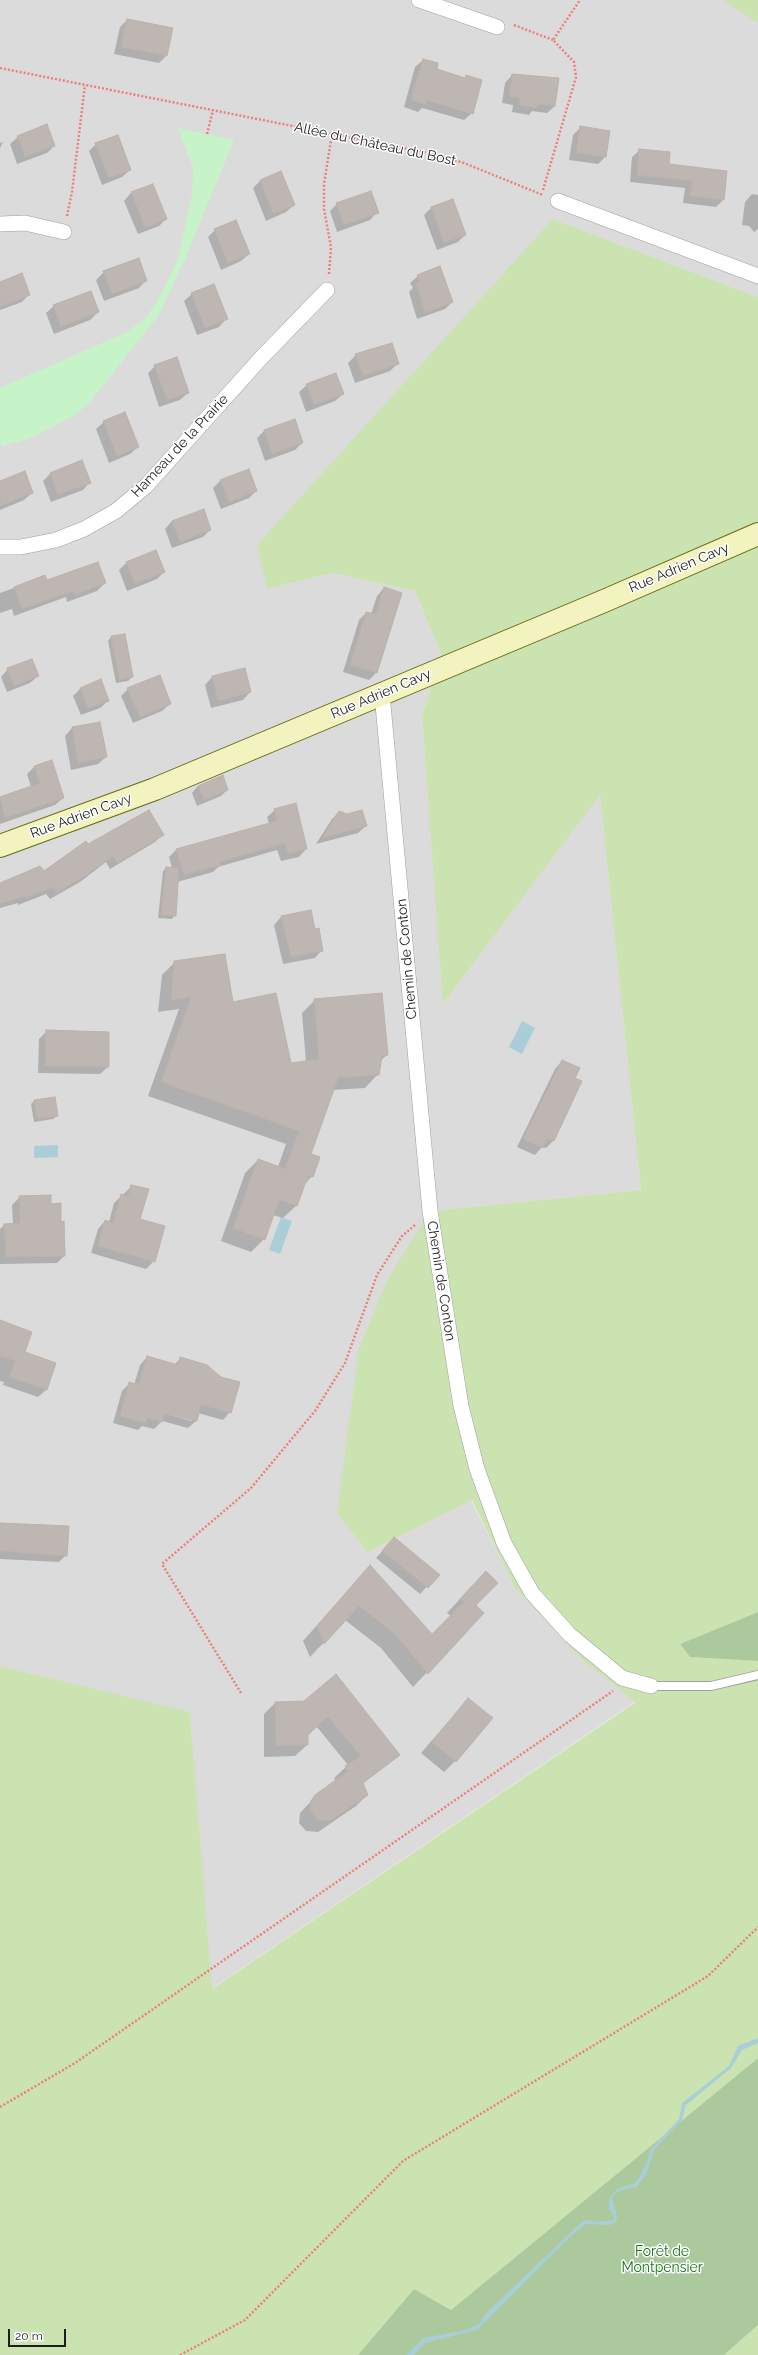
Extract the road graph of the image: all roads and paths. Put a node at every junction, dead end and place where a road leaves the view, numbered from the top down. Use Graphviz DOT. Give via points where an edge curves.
graph roads {
  1 [pos="419,0"];
  2 [pos="580,0"];
  3 [pos="497,28"];
  4 [pos="553,40"];
  5 [pos="0,68"];
  6 [pos="85,85"];
  7 [pos="213,110"];
  8 [pos="207,134"];
  9 [pos="332,134"];
  10 [pos="542,195"];
  11 [pos="558,201"];
  12 [pos="0,224"];
  13 [pos="64,232"];
  14 [pos="758,276"];
  15 [pos="327,290"];
  16 [pos="758,534"];
  17 [pos="0,547"];
  18 [pos="382,694"];
  19 [pos="0,846"];
  20 [pos="430,1211"];
  21 [pos="758,1675"];
  22 [pos="622,1678"];
  23 [pos="651,1686"];
  24 [pos="241,1693"];
  25 [pos="758,1927"];
  26 [pos="0,2107"];
  27 [pos="180,2355"];
  1 -- 3 [label="street"];
  2 -- 4 [label="path"];
  3 -- 4 [label="path" via="512,24"];
  4 -- 10 [label="path" via="574,62 576,77"];
  5 -- 6 [label="path, Allée du Château du Bost"];
  6 -- 7 [label="path, Allée du Château du Bost"];
  6 -- 13 [label="path" via="72,192"];
  7 -- 8 [label="path"];
  7 -- 9 [label="path, Allée du Château du Bost"];
  9 -- 10 [label="path, Allée du Château du Bost" via="434,154 464,163"];
  9 -- 15 [label="path" via="324,184 324,209 331,247"];
  10 -- 11 [label="path, Allée du Château du Bost"];
  11 -- 14 [label="street"];
  12 -- 13 [label="street" via="25,223"];
  15 -- 17 [label="street, Hameau de la Prairie" via="261,358 146,486 116,511 84,529 56,540 21,547"];
  16 -- 18 [label="main road, Rue Adrien Cavy"];
  18 -- 19 [label="main road, Rue Adrien Cavy" via="155,789"];
  18 -- 20 [label="street, Chemin de Conton"];
  20 -- 22 [label="street, Chemin de Conton" via="461,1406 477,1468 504,1543 532,1593 570,1635"];
  20 -- 24 [label="path" via="402,1236 377,1275 345,1363 315,1411 251,1488 162,1564"];
  21 -- 23 [label="lane, Chemin de Conton" via="711,1686"];
  22 -- 23 [label="street, Chemin de Conton"];
  22 -- 26 [label="path" via="612,1693 74,2063"];
  25 -- 27 [label="path" via="708,1976 403,2161 245,2320"];
}
